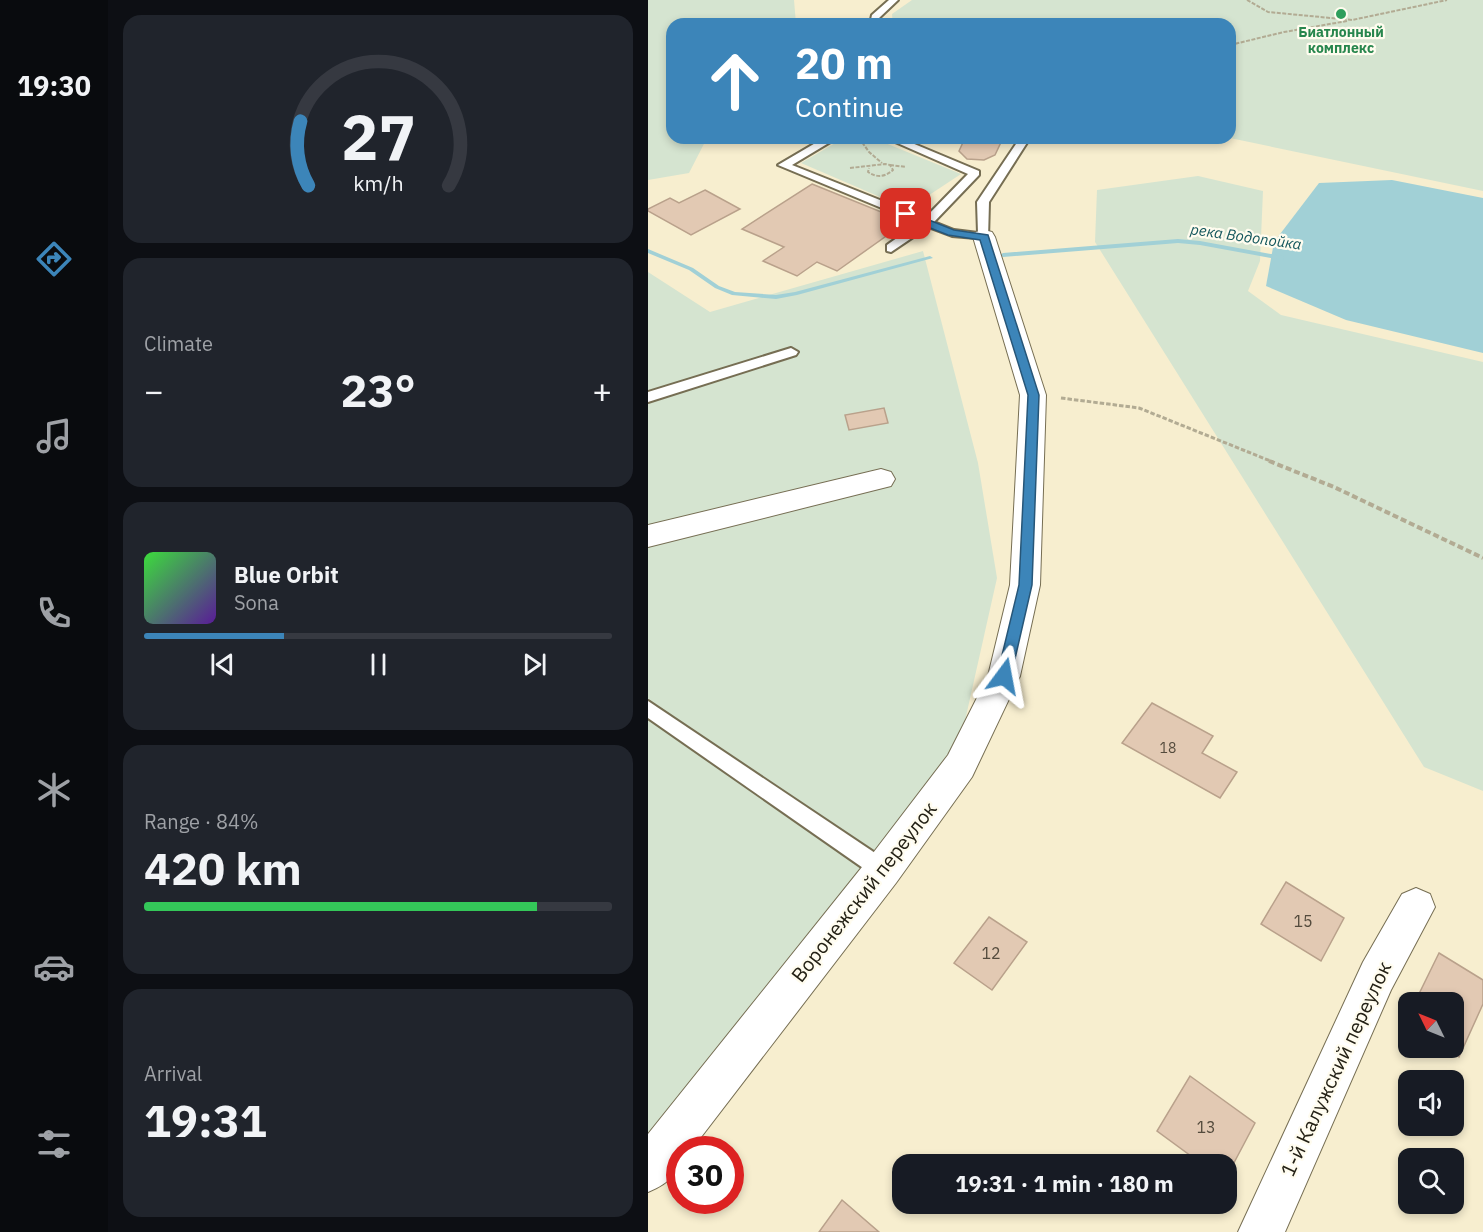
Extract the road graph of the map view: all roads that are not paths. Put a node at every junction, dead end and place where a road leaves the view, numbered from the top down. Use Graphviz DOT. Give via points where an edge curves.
graph roads {
  1 [pos="894,0"];
  2 [pos="875,18"];
  3 [pos="821,144"];
  4 [pos="905,144"];
  5 [pos="1022,144"];
  6 [pos="926,223"];
  7 [pos="984,237"];
  8 [pos="891,248"];
  9 [pos="791,352"];
  10 [pos="648,397"];
  11 [pos="881,479"];
  12 [pos="648,536"];
  13 [pos="648,708"];
  14 [pos="882,870"];
  15 [pos="1416,907"];
  16 [pos="648,1170"];
  17 [pos="1261,1232"];
  1 -- 2 [label="lane"];
  3 -- 6 [label="lane" via="783,165"];
  4 -- 6 [label="lane" via="975,173"];
  5 -- 7 [label="lane" via="983,202"];
  6 -- 7 [label="lane" via="952,233"];
  6 -- 8 [label="lane"];
  7 -- 14 [label="street, Воронежский переулок" via="1033,395 1025,585 1004,676 960,766"];
  9 -- 10 [label="lane"];
  11 -- 12 [label="street"];
  13 -- 14 [label="lane"];
  14 -- 16 [label="street, Воронежский переулок"];
  15 -- 17 [label="street, 1-й Калужский переулок" via="1377,976"];
}
